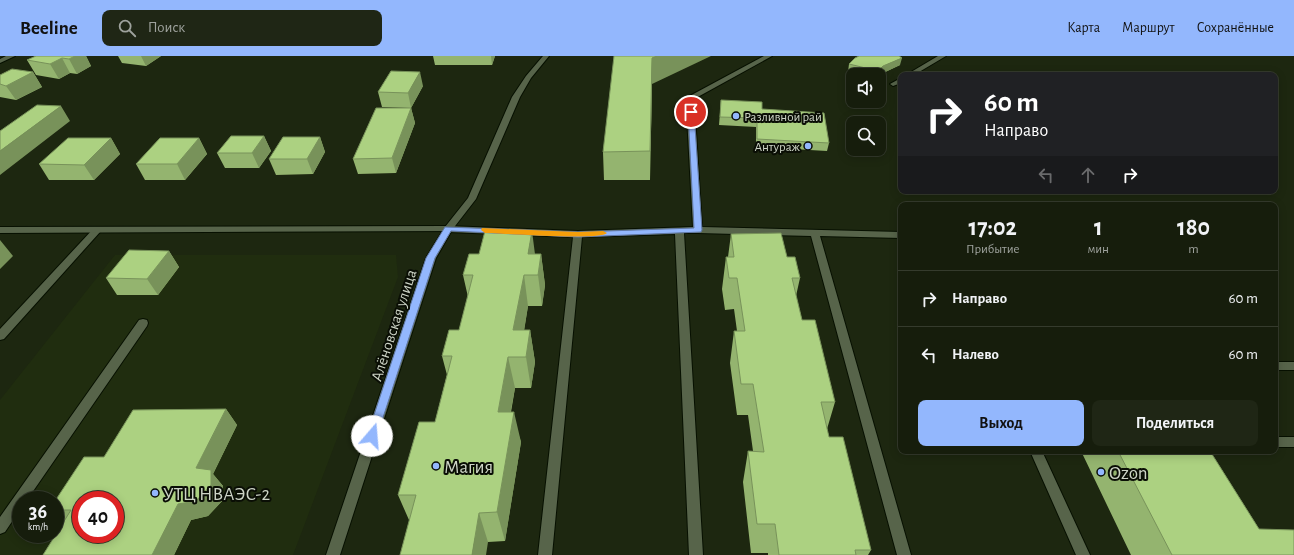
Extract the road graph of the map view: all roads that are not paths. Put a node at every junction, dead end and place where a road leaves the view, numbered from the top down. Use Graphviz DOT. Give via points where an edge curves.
graph roads {
  1 [pos="12,56"];
  2 [pos="546,56"];
  3 [pos="770,56"];
  4 [pos="942,56"];
  5 [pos="0,61"];
  6 [pos="914,72"];
  7 [pos="898,82"];
  8 [pos="893,84"];
  9 [pos="448,228"];
  10 [pos="0,230"];
  11 [pos="97,230"];
  12 [pos="698,230"];
  13 [pos="679,231"];
  14 [pos="815,233"];
  15 [pos="578,234"];
  16 [pos="898,235"];
  17 [pos="143,323"];
  18 [pos="0,336"];
  19 [pos="1278,366"];
  20 [pos="1294,366"];
  21 [pos="1278,442"];
  22 [pos="1294,442"];
  23 [pos="1037,454"];
  24 [pos="0,528"];
  25 [pos="333,555"];
  26 [pos="545,555"];
  27 [pos="696,555"];
  28 [pos="904,555"];
  29 [pos="1083,555"];
  1 -- 5 [label="street"];
  2 -- 9 [label="street, Алёновская улица" via="528,77 516,97 472,199"];
  3 -- 12 [label="street" via="690,98"];
  4 -- 6 [label="street"];
  7 -- 8 [label="street"];
  9 -- 11 [label="street"];
  9 -- 15 [label="street"];
  9 -- 25 [label="street, Алёновская улица" via="431,258"];
  10 -- 11 [label="street"];
  11 -- 18 [label="street"];
  12 -- 13 [label="street"];
  12 -- 14 [label="street"];
  13 -- 15 [label="street"];
  13 -- 27 [label="street"];
  14 -- 16 [label="street"];
  14 -- 28 [label="street"];
  15 -- 26 [label="street"];
  17 -- 24 [label="street"];
  19 -- 20 [label="street"];
  21 -- 22 [label="street"];
  23 -- 29 [label="street"];
}
